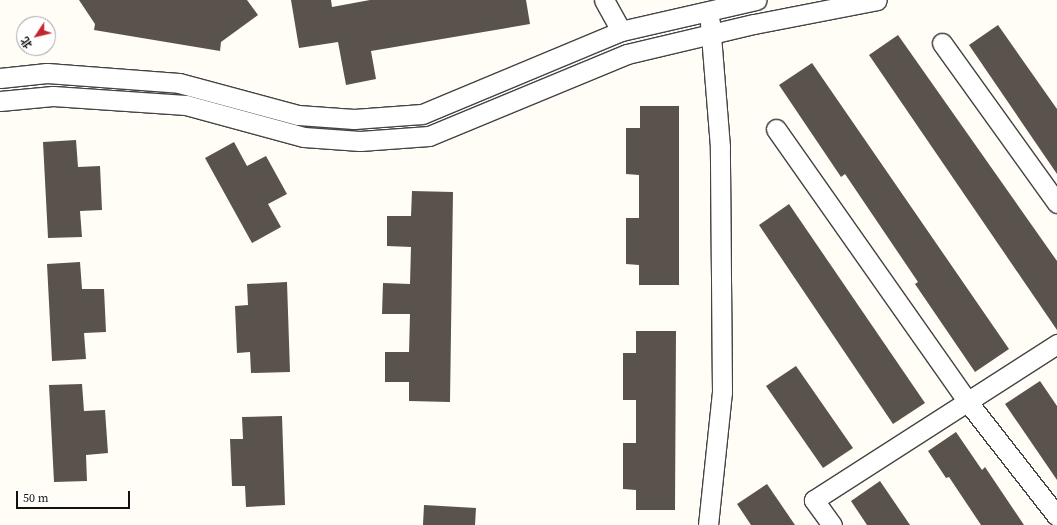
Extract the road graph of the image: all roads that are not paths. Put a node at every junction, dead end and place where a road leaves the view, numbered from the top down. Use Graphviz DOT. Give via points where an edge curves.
graph roads {
  1 [pos="604,0"];
  2 [pos="756,0"];
  3 [pos="877,0"];
  4 [pos="707,5"];
  5 [pos="621,31"];
  6 [pos="712,34"];
  7 [pos="942,42"];
  8 [pos="0,78"];
  9 [pos="0,101"];
  10 [pos="776,129"];
  11 [pos="1057,203"];
  12 [pos="1057,344"];
  13 [pos="967,401"];
  14 [pos="1057,516"];
  15 [pos="708,525"];
  16 [pos="832,525"];
  1 -- 5 [label="street"];
  2 -- 4 [label="street"];
  3 -- 6 [label="street"];
  4 -- 5 [label="street"];
  4 -- 6 [label="street"];
  5 -- 8 [label="street" via="422,114 354,119 298,115 179,83 47,73"];
  6 -- 9 [label="street" via="627,54 429,136 360,141 304,138 186,105 53,96"];
  6 -- 15 [label="street" via="720,147 722,392"];
  7 -- 11 [label="street"];
  10 -- 13 [label="street"];
  12 -- 13 [label="street"];
  13 -- 14 [label="street"];
  13 -- 16 [label="street" via="814,500"];
}
